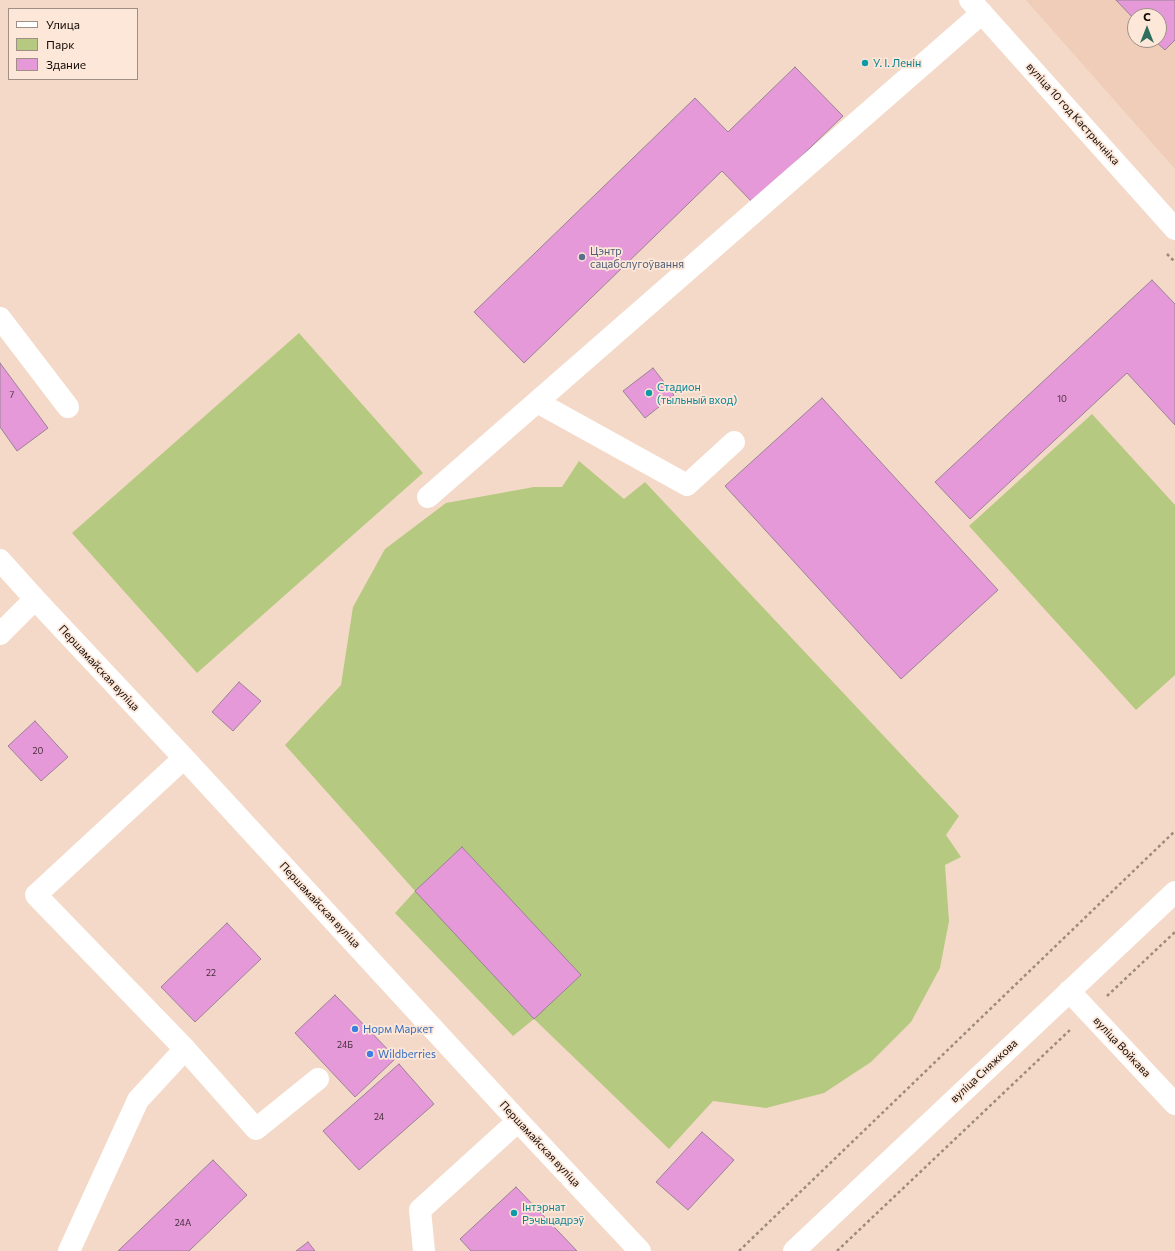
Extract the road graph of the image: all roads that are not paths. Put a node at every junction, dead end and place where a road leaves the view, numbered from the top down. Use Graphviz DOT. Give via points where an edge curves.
graph roads {
  1 [pos="976,7"];
  2 [pos="1175,229"];
  3 [pos="0,318"];
  4 [pos="537,402"];
  5 [pos="68,407"];
  6 [pos="734,442"];
  7 [pos="428,497"];
  8 [pos="0,560"];
  9 [pos="35,600"];
  10 [pos="0,634"];
  11 [pos="184,758"];
  12 [pos="1175,892"];
  13 [pos="1069,991"];
  14 [pos="185,1049"];
  15 [pos="318,1079"];
  16 [pos="1175,1104"];
  17 [pos="518,1120"];
  18 [pos="69,1251"];
  19 [pos="424,1251"];
  20 [pos="640,1251"];
  21 [pos="794,1251"];
  1 -- 2 [label="street, вуліца 10 год Кастрычніка"];
  1 -- 4 [label="street"];
  3 -- 5 [label="street"];
  4 -- 6 [label="street" via="687,485"];
  4 -- 7 [label="street"];
  8 -- 9 [label="street, Першамайская вуліца"];
  9 -- 10 [label="street"];
  9 -- 11 [label="street, Першамайская вуліца"];
  11 -- 14 [label="street" via="36,895"];
  11 -- 17 [label="street, Першамайская вуліца"];
  12 -- 13 [label="street, вуліца Сняжкова"];
  13 -- 16 [label="street, вуліца Войкава"];
  13 -- 21 [label="street, вуліца Сняжкова"];
  14 -- 15 [label="street" via="256,1129"];
  14 -- 18 [label="street" via="138,1100"];
  17 -- 19 [label="street" via="420,1210"];
  17 -- 20 [label="street, Першамайская вуліца"];
}
